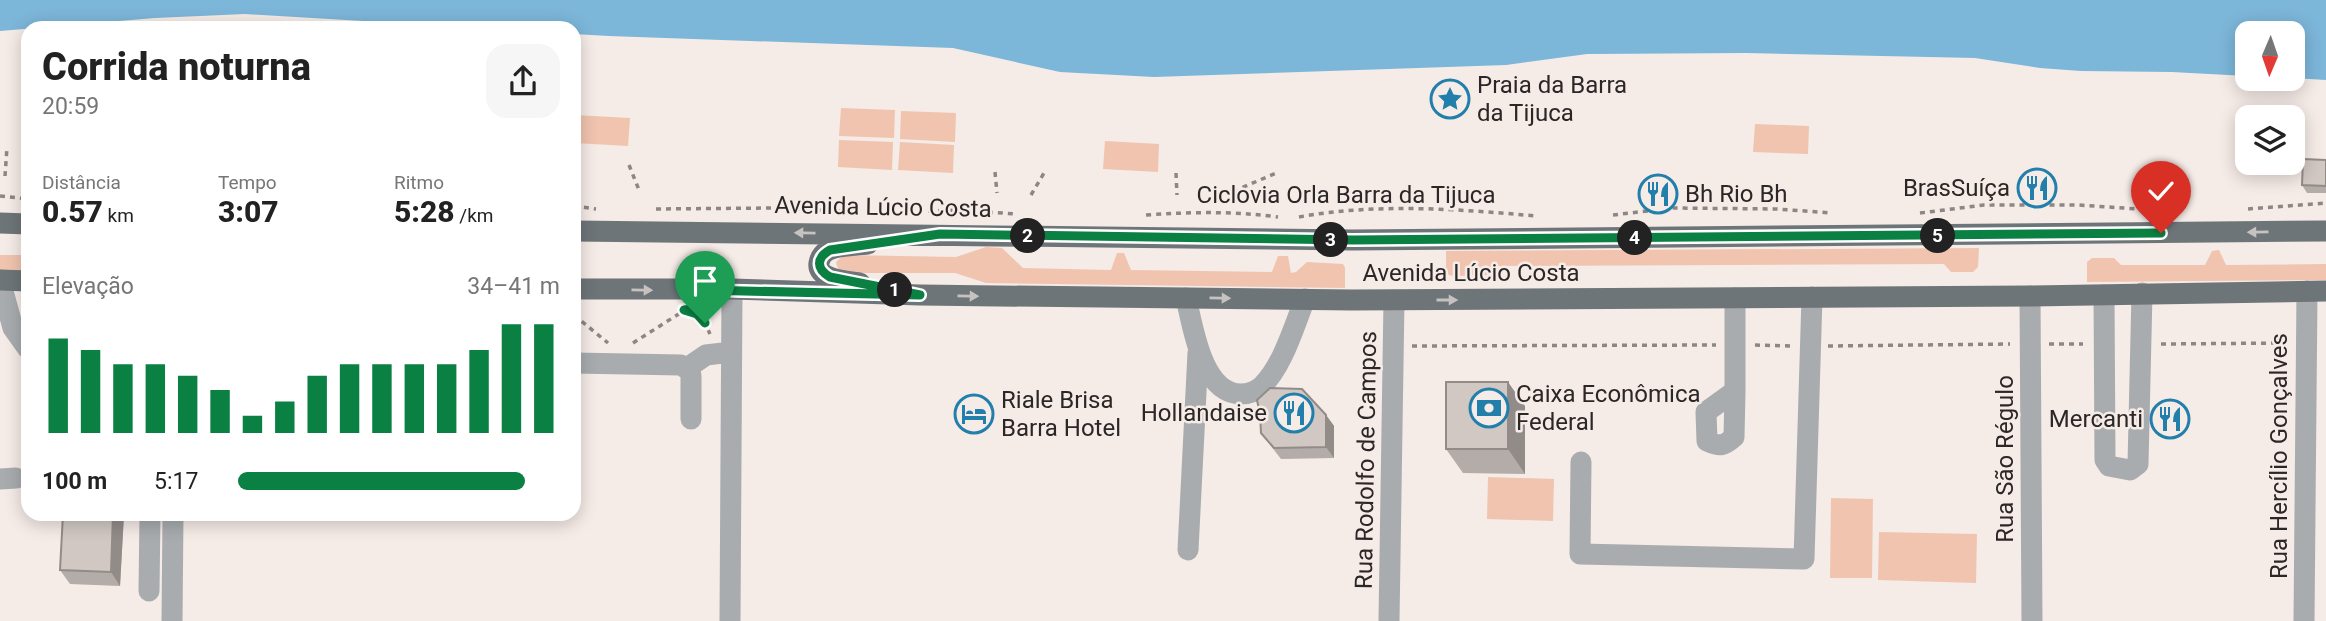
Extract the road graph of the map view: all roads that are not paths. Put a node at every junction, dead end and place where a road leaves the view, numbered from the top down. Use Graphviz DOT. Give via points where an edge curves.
graph roads {
  1 [pos="0,223"];
  2 [pos="21,224"];
  3 [pos="581,231"];
  4 [pos="2326,231"];
  5 [pos="940,234"];
  6 [pos="0,280"];
  7 [pos="21,281"];
  8 [pos="581,289"];
  9 [pos="732,289"];
  10 [pos="2316,291"];
  11 [pos="2142,293"];
  12 [pos="920,295"];
  13 [pos="2104,295"];
  14 [pos="2030,296"];
  15 [pos="1812,297"];
  16 [pos="1186,298"];
  17 [pos="1735,298"];
  18 [pos="1305,299"];
  19 [pos="1394,300"];
  20 [pos="21,339"];
  21 [pos="1198,351"];
  22 [pos="722,352"];
  23 [pos="581,363"];
  24 [pos="687,368"];
  25 [pos="1735,390"];
  26 [pos="691,419"];
  27 [pos="1581,462"];
  28 [pos="150,521"];
  29 [pos="173,521"];
  30 [pos="1188,550"];
  31 [pos="149,591"];
  32 [pos="172,621"];
  33 [pos="730,621"];
  34 [pos="1389,621"];
  35 [pos="2032,621"];
  36 [pos="2304,621"];
  1 -- 2 [label="main road"];
  5 -- 3 [label="main road, Avenida Lúcio Costa, one-way"];
  4 -- 5 [label="main road, Avenida Lúcio Costa, one-way" via="1367,240"];
  5 -- 12 [label="main road" via="830,250 819,262 822,273 830,277"];
  6 -- 7 [label="main road"];
  6 -- 20 [label="street" via="13,328"];
  8 -- 9 [label="main road, Avenida Lúcio Costa, one-way"];
  9 -- 12 [label="main road, Avenida Lúcio Costa"];
  9 -- 22 [label="street"];
  10 -- 11 [label="main road, Avenida Lúcio Costa"];
  10 -- 36 [label="street, Rua Hercílio Gonçalves" via="2306,343"];
  11 -- 13 [label="main road, Avenida Lúcio Costa"];
  11 -- 13 [label="street" via="2138,464 2130,470 2109,466 2105,460"];
  12 -- 16 [label="main road, Avenida Lúcio Costa, one-way"];
  13 -- 14 [label="main road, Avenida Lúcio Costa"];
  14 -- 15 [label="main road, Avenida Lúcio Costa"];
  14 -- 35 [label="street, Rua São Régulo"];
  15 -- 17 [label="main road, Avenida Lúcio Costa"];
  15 -- 27 [label="street" via="1804,559 1580,554"];
  16 -- 18 [label="main road, Avenida Lúcio Costa, one-way"];
  16 -- 21 [label="street"];
  19 -- 17 [label="main road, Avenida Lúcio Costa, one-way"];
  17 -- 25 [label="street"];
  18 -- 19 [label="main road, Avenida Lúcio Costa"];
  18 -- 21 [label="street" via="1281,359 1260,387 1247,394 1231,394 1216,383"];
  19 -- 34 [label="street, Rua Rodolfo de Campos"];
  21 -- 30 [label="street"];
  22 -- 24 [label="street"];
  22 -- 33 [label="street"];
  23 -- 24 [label="street"];
  24 -- 26 [label="street"];
  28 -- 31 [label="street"];
  29 -- 32 [label="street"];
}
